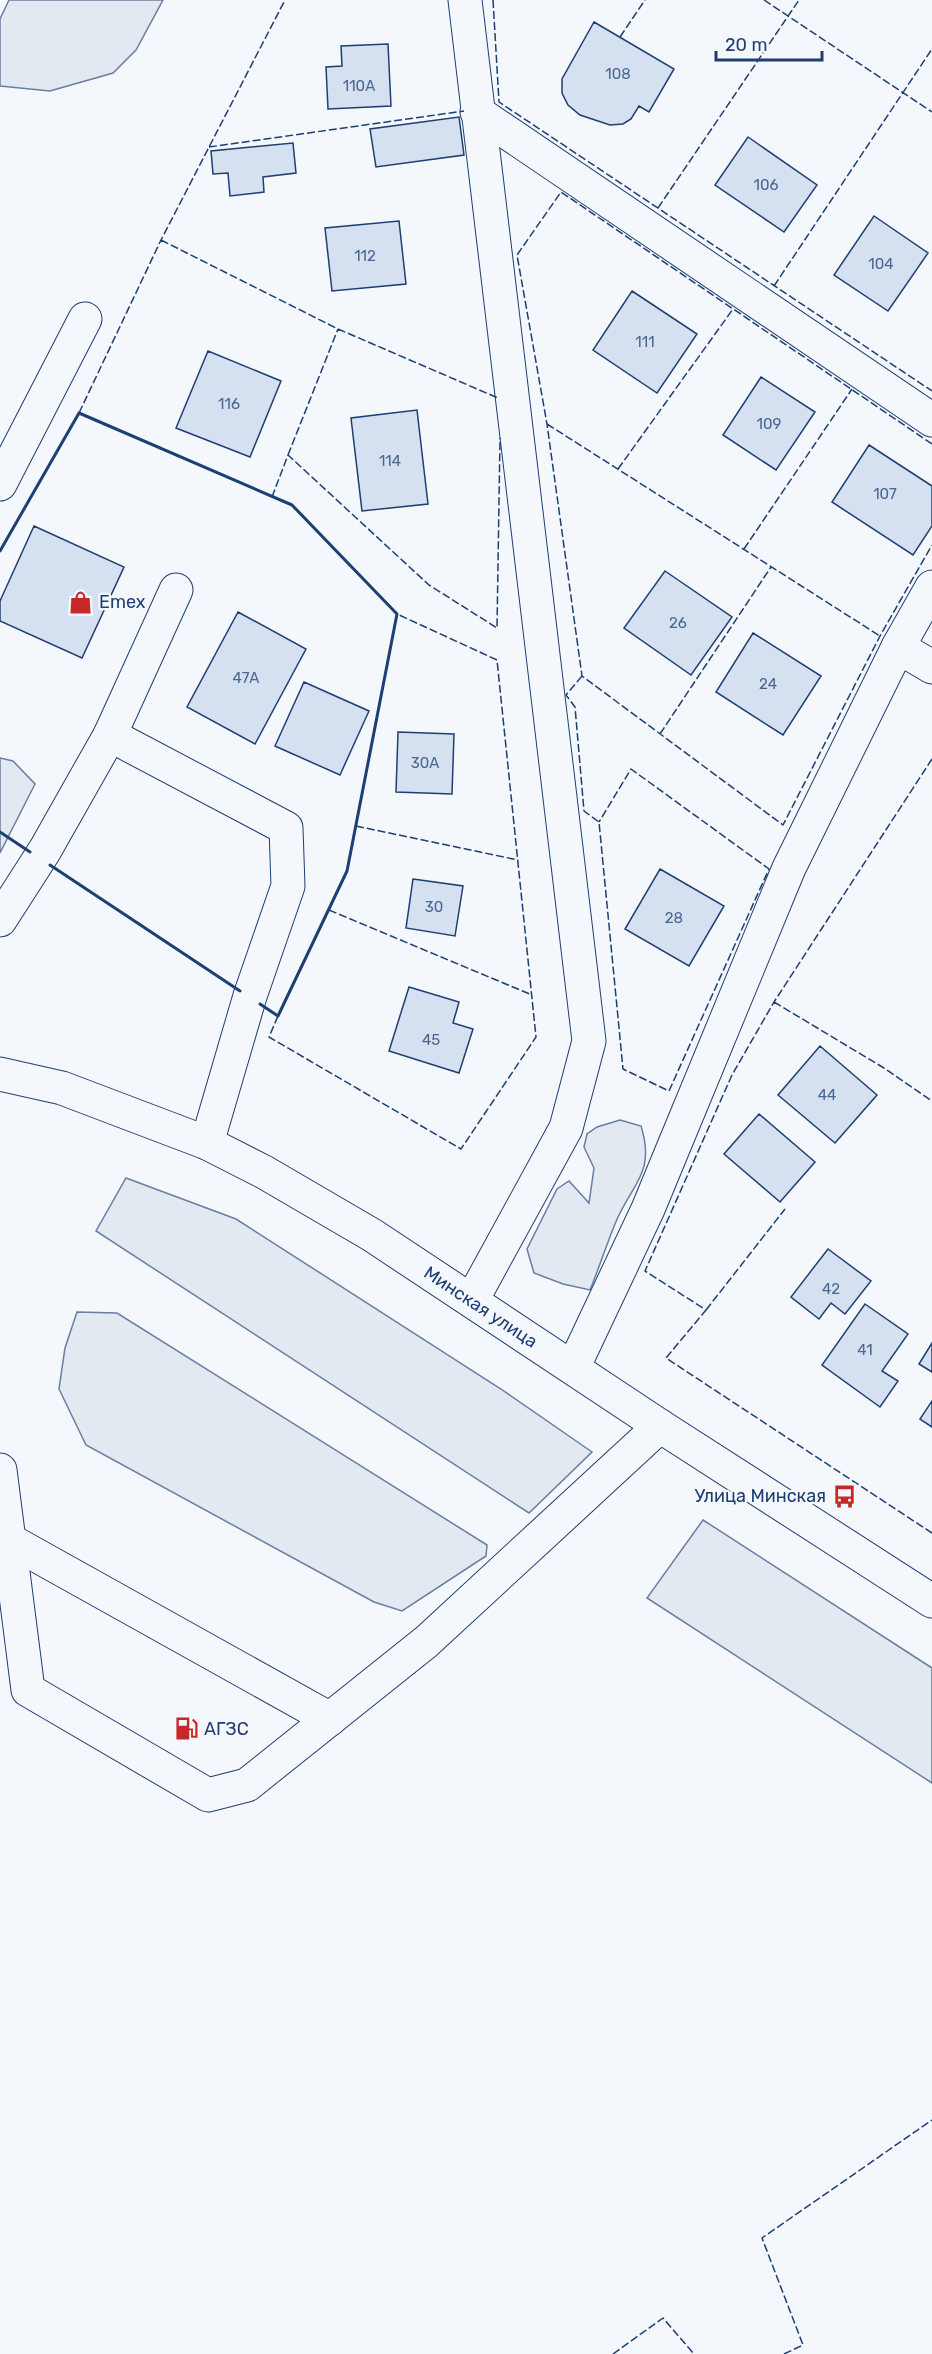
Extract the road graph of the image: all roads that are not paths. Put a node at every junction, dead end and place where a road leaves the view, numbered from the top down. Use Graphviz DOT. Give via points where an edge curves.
graph roads {
  1 [pos="465,0"];
  2 [pos="477,112"];
  3 [pos="85,319"];
  4 [pos="932,420"];
  5 [pos="0,484"];
  6 [pos="932,587"];
  7 [pos="176,590"];
  8 [pos="898,647"];
  9 [pos="932,668"];
  10 [pos="110,735"];
  11 [pos="0,920"];
  12 [pos="0,1074"];
  13 [pos="207,1143"];
  14 [pos="472,1300"];
  15 [pos="573,1368"];
  16 [pos="660,1425"];
  17 [pos="0,1470"];
  18 [pos="9,1540"];
  19 [pos="932,1601"];
  20 [pos="330,1719"];
  1 -- 2 [label="street"];
  2 -- 4 [label="street"];
  2 -- 14 [label="street" via="589,1041 566,1128"];
  3 -- 5 [label="street"];
  6 -- 8 [label="street"];
  7 -- 10 [label="street"];
  8 -- 9 [label="street"];
  8 -- 15 [label="street" via="789,868 648,1209"];
  10 -- 11 [label="street"];
  10 -- 13 [label="street" via="286,828 288,886 250,996"];
  12 -- 13 [label="street, Минская улица" via="62,1088"];
  13 -- 14 [label="street, Минская улица" via="372,1235"];
  14 -- 15 [label="street, Минская улица"];
  15 -- 16 [label="street, Минская улица"];
  16 -- 19 [label="street, Минская улица"];
  16 -- 20 [label="street" via="426,1642"];
  17 -- 18 [label="street"];
  18 -- 20 [label="street"];
  18 -- 20 [label="street" via="28,1690 208,1795 247,1785"];
}
